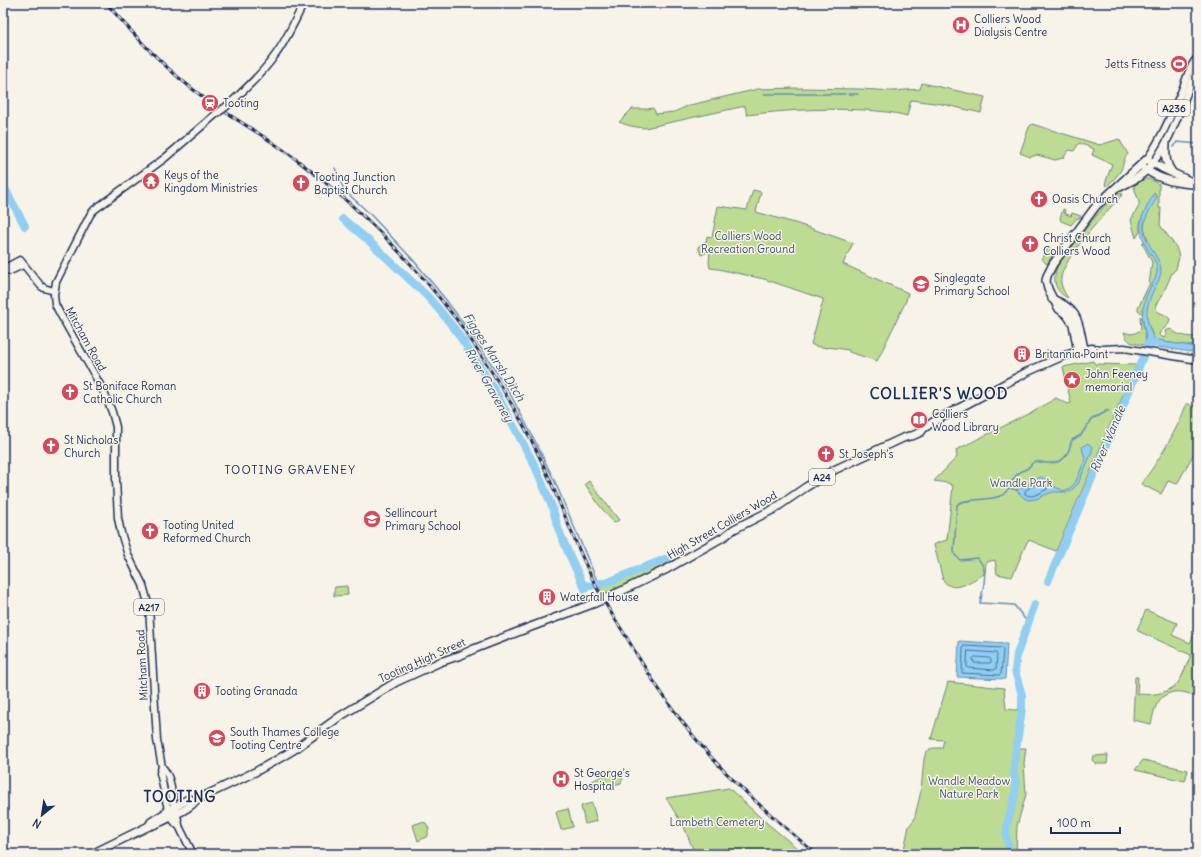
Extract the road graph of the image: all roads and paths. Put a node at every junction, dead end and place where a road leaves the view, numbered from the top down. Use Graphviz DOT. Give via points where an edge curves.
graph roads {
  1 [pos="304,3"];
  2 [pos="1198,57"];
  3 [pos="1198,66"];
  4 [pos="1166,144"];
  5 [pos="1150,161"];
  6 [pos="1144,167"];
  7 [pos="1177,175"];
  8 [pos="1169,181"];
  9 [pos="1198,185"];
  10 [pos="4,271"];
  11 [pos="54,291"];
  12 [pos="1083,349"];
  13 [pos="1198,360"];
  14 [pos="541,623"];
  15 [pos="173,812"];
  16 [pos="92,854"];
  17 [pos="193,854"];
  1 -- 11 [label="main road, bridge" via="277,53 258,76 227,106 165,158 94,210 61,270"];
  2 -- 5 [label="main road, A236" via="1190,67"];
  3 -- 4 [label="main road, A236"];
  4 -- 5 [label="main road, A236"];
  4 -- 7 [label="highway" via="1166,162 1170,170"];
  5 -- 6 [label="highway"];
  5 -- 7 [label="highway"];
  6 -- 8 [label="highway"];
  6 -- 12 [label="highway" via="1137,178 1115,189 1096,206 1047,276 1046,281 1052,299 1062,303 1076,317"];
  7 -- 8 [label="highway"];
  7 -- 9 [label="highway"];
  8 -- 9 [label="highway"];
  10 -- 11 [label="main road" via="7,267 22,263 41,286"];
  11 -- 15 [label="main road, Mitcham Road / A217" via="59,312 103,390 114,418 118,518 128,555 143,585 149,607 157,740 162,767 160,773"];
  12 -- 13 [label="main road" via="1089,353 1124,348"];
  12 -- 14 [label="highway, High Street Colliers Wood / A24, bridge" via="1027,372 921,432 831,472 774,509 734,529 667,569 591,606"];
  14 -- 15 [label="highway, Tooting High Street / A24" via="396,682 280,758 194,801 191,806"];
  15 -- 16 [label="highway, Tooting High Street / A24"];
  15 -- 17 [label="main road, A217"];
}
